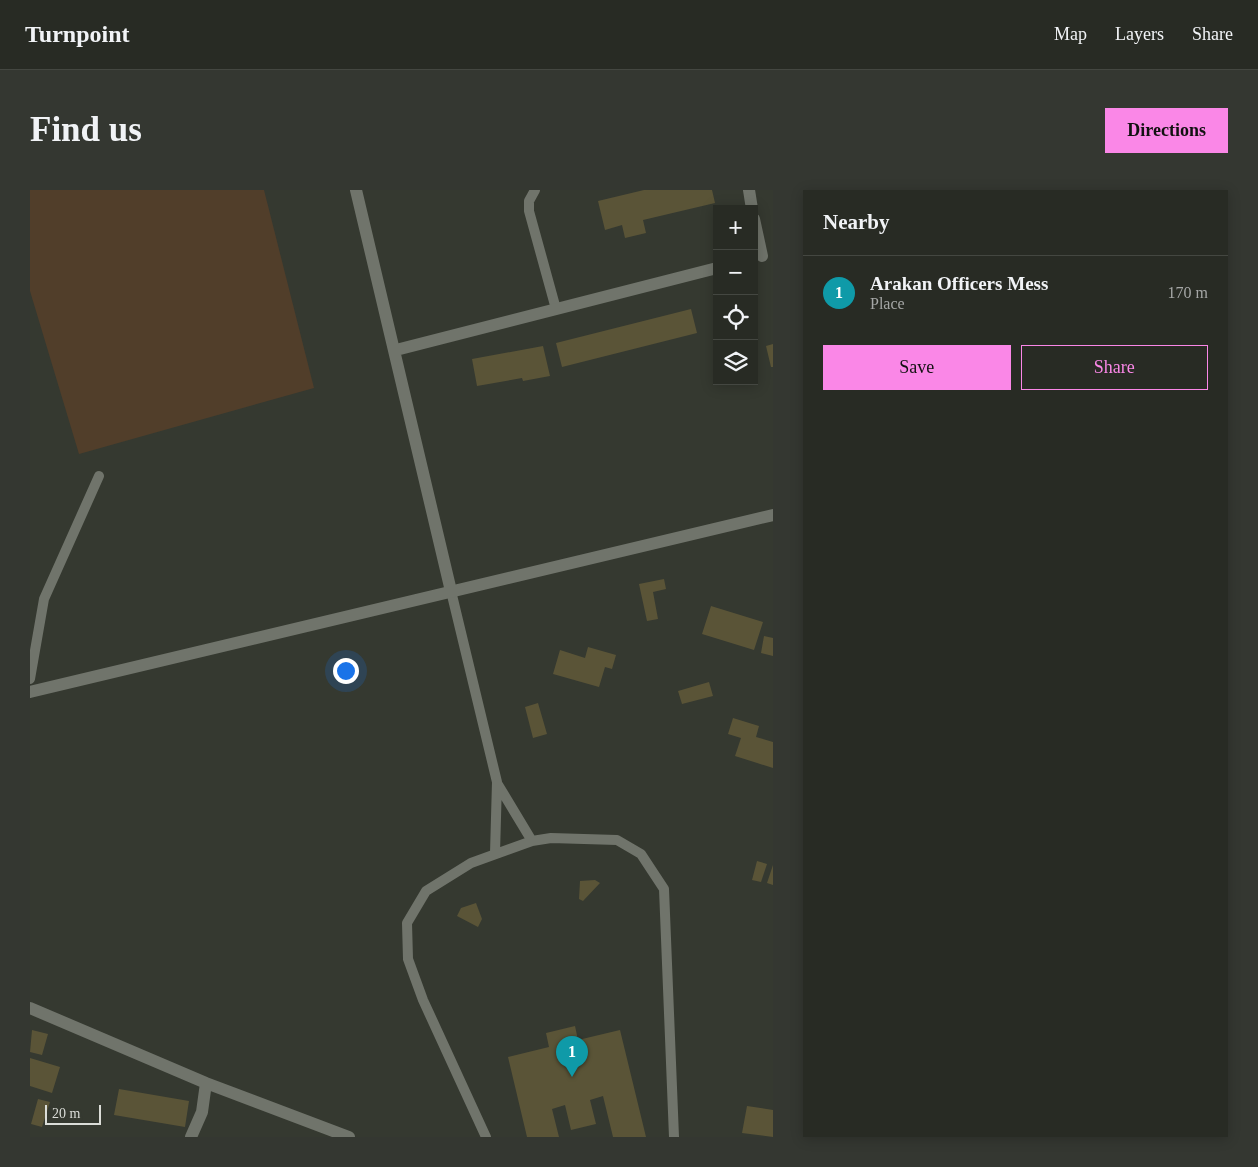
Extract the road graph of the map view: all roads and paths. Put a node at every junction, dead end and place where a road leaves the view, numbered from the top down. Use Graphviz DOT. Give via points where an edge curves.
graph roads {
  1 [pos="356,190"];
  2 [pos="535,190"];
  3 [pos="749,190"];
  4 [pos="751,205"];
  5 [pos="758,235"];
  6 [pos="763,256"];
  7 [pos="713,269"];
  8 [pos="556,309"];
  9 [pos="396,350"];
  10 [pos="99,476"];
  11 [pos="773,515"];
  12 [pos="451,592"];
  13 [pos="30,679"];
  14 [pos="30,692"];
  15 [pos="497,782"];
  16 [pos="532,841"];
  17 [pos="495,853"];
  18 [pos="30,1008"];
  19 [pos="206,1083"];
  20 [pos="191,1137"];
  21 [pos="349,1137"];
  22 [pos="486,1137"];
  23 [pos="674,1137"];
  1 -- 9 [label="street"];
  2 -- 8 [label="lane" via="529,201 529,211"];
  3 -- 4 [label="street"];
  5 -- 6 [label="street"];
  7 -- 8 [label="street"];
  8 -- 9 [label="street"];
  9 -- 12 [label="street"];
  10 -- 13 [label="lane" via="44,598"];
  11 -- 12 [label="street"];
  12 -- 14 [label="street"];
  12 -- 15 [label="lane"];
  15 -- 16 [label="lane"];
  15 -- 17 [label="lane"];
  16 -- 17 [label="lane"];
  16 -- 23 [label="lane" via="551,838 617,840 641,854 664,889"];
  17 -- 22 [label="lane" via="471,863 426,892 407,923 408,959 423,1000"];
  18 -- 19 [label="street"];
  19 -- 20 [label="street" via="202,1112"];
  19 -- 21 [label="street"];
}
